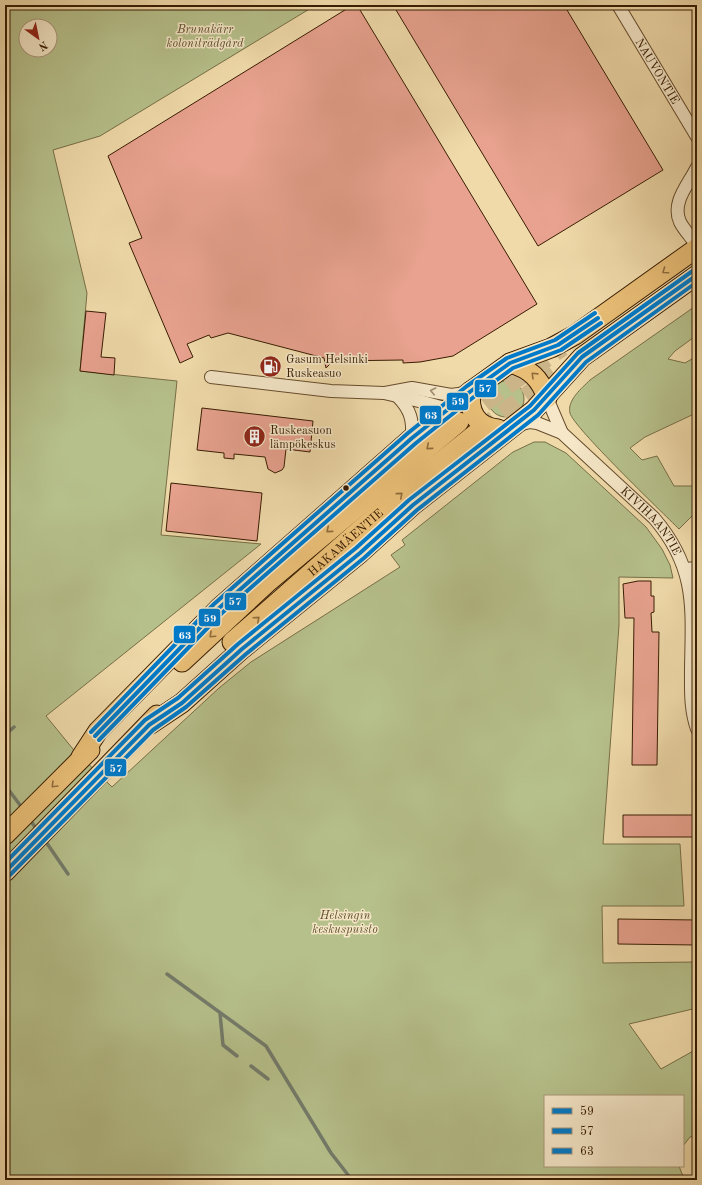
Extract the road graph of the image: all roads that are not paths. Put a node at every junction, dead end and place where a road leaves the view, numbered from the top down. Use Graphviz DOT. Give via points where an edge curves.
graph roads {
  1 [pos="618,5"];
  2 [pos="697,138"];
  3 [pos="697,167"];
  4 [pos="697,247"];
  5 [pos="697,275"];
  6 [pos="510,363"];
  7 [pos="211,378"];
  8 [pos="471,391"];
  9 [pos="384,393"];
  10 [pos="398,397"];
  11 [pos="547,398"];
  12 [pos="454,416"];
  13 [pos="479,427"];
  14 [pos="513,427"];
  15 [pos="562,433"];
  16 [pos="412,438"];
  17 [pos="697,568"];
  18 [pos="684,569"];
  19 [pos="149,725"];
  20 [pos="697,730"];
  21 [pos="82,757"];
  22 [pos="5,835"];
  23 [pos="5,872"];
  1 -- 2 [label="street, NAUVONTIE"];
  3 -- 4 [label="street" via="682,195 677,211 681,224"];
  4 -- 6 [label="main road, HAKAMÄENTIE, one-way" via="569,338 551,348"];
  5 -- 11 [label="main road, HAKAMÄENTIE" via="582,357"];
  6 -- 8 [label="main road, HAKAMÄENTIE"];
  11 -- 6 [label="main road, one-way" via="534,374"];
  7 -- 9 [label="street" via="331,391"];
  8 -- 9 [label="street, one-way" via="451,395 412,388"];
  8 -- 12 [label="main road, HAKAMÄENTIE"];
  8 -- 13 [label="main road" via="471,407"];
  9 -- 10 [label="street"];
  10 -- 12 [label="street" via="423,402"];
  10 -- 16 [label="street" via="410,412"];
  11 -- 14 [label="main road, HAKAMÄENTIE"];
  11 -- 15 [label="street, KIVIHAANTIE"];
  12 -- 13 [label="main road"];
  12 -- 16 [label="main road, HAKAMÄENTIE"];
  12 -- 21 [label="main road, HAKAMÄENTIE, one-way" via="267,583"];
  13 -- 14 [label="main road"];
  19 -- 13 [label="main road, HAKAMÄENTIE, one-way" via="202,670 278,599"];
  14 -- 15 [label="street, KIVIHAANTIE" via="530,422"];
  14 -- 19 [label="main road, HAKAMÄENTIE" via="413,505 360,553 242,649 182,702"];
  15 -- 18 [label="street, KIVIHAANTIE" via="664,529"];
  16 -- 21 [label="main road, HAKAMÄENTIE" via="218,609 98,731"];
  17 -- 18 [label="street"];
  18 -- 20 [label="street, KIVIHAANTIE" via="692,602 691,703"];
  19 -- 23 [label="main road, HAKAMÄENTIE"];
  21 -- 22 [label="main road, HAKAMÄENTIE, one-way"];
}
